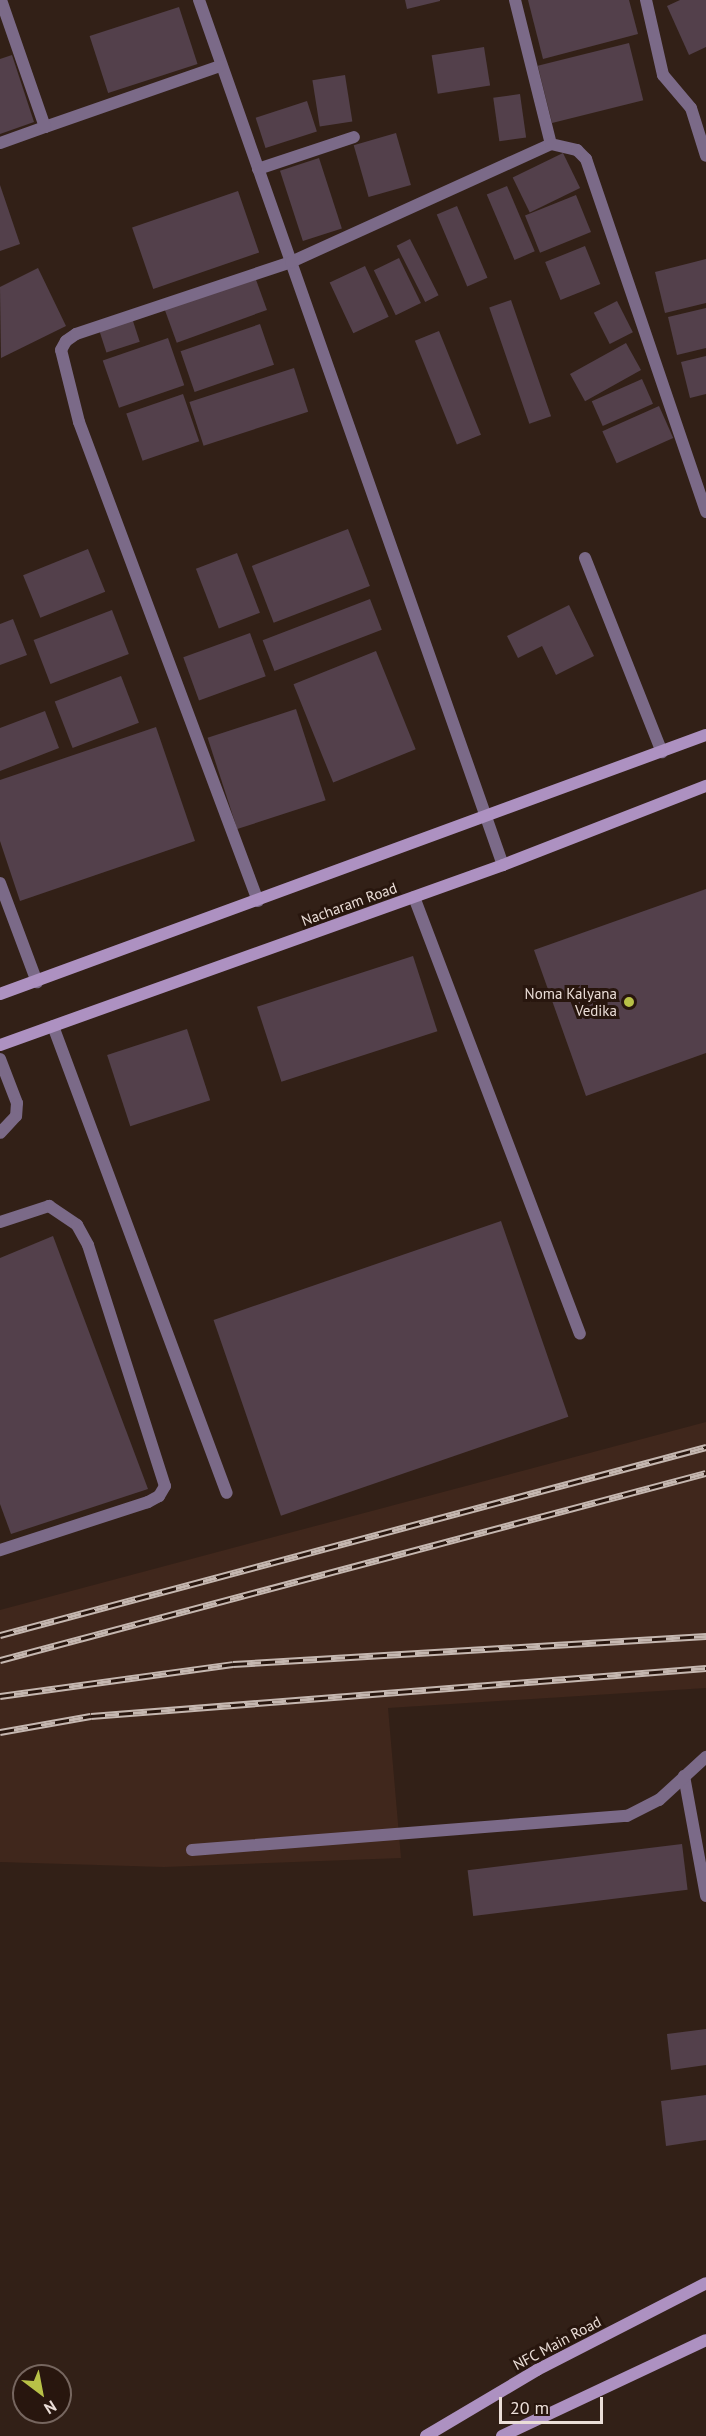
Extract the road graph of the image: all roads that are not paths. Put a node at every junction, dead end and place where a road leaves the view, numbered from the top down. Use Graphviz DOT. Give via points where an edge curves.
graph roads {
  1 [pos="1,0"];
  2 [pos="199,0"];
  3 [pos="515,0"];
  4 [pos="646,0"];
  5 [pos="220,66"];
  6 [pos="45,127"];
  7 [pos="354,137"];
  8 [pos="0,143"];
  9 [pos="551,144"];
  10 [pos="706,156"];
  11 [pos="258,169"];
  12 [pos="291,262"];
  13 [pos="706,512"];
  14 [pos="585,558"];
  15 [pos="706,735"];
  16 [pos="662,752"];
  17 [pos="706,786"];
  18 [pos="485,816"];
  19 [pos="503,865"];
  20 [pos="0,883"];
  21 [pos="414,897"];
  22 [pos="258,901"];
  23 [pos="37,982"];
  24 [pos="0,994"];
  25 [pos="54,1026"];
  26 [pos="0,1045"];
  27 [pos="0,1059"];
  28 [pos="0,1133"];
  29 [pos="0,1222"];
  30 [pos="580,1335"];
  31 [pos="227,1493"];
  32 [pos="0,1550"];
  33 [pos="706,1757"];
  34 [pos="684,1776"];
  35 [pos="192,1850"];
  36 [pos="706,1896"];
  37 [pos="706,2283"];
  38 [pos="706,2340"];
  39 [pos="426,2436"];
  40 [pos="502,2436"];
  1 -- 6 [label="street"];
  2 -- 5 [label="street"];
  3 -- 9 [label="street"];
  4 -- 10 [label="street" via="663,75 691,108"];
  5 -- 6 [label="street"];
  5 -- 11 [label="street"];
  6 -- 8 [label="street"];
  7 -- 11 [label="street"];
  9 -- 12 [label="street"];
  9 -- 13 [label="street" via="577,150 586,159"];
  11 -- 12 [label="street"];
  12 -- 18 [label="street"];
  12 -- 22 [label="street" via="76,334 61,350 80,422"];
  14 -- 16 [label="street"];
  15 -- 16 [label="main road"];
  16 -- 18 [label="main road"];
  17 -- 19 [label="main road, Nacharam Road"];
  18 -- 19 [label="street"];
  18 -- 22 [label="main road"];
  19 -- 21 [label="main road, Nacharam Road"];
  20 -- 23 [label="street"];
  21 -- 25 [label="main road, Nacharam Road"];
  21 -- 30 [label="street"];
  22 -- 23 [label="main road"];
  23 -- 24 [label="main road"];
  25 -- 26 [label="main road, Nacharam Road"];
  25 -- 31 [label="street"];
  27 -- 28 [label="street" via="16,1104 16,1116"];
  29 -- 32 [label="street" via="49,1206 76,1225 88,1245 165,1486 159,1496 148,1502"];
  33 -- 34 [label="street"];
  34 -- 35 [label="street" via="659,1800 627,1816"];
  34 -- 36 [label="street"];
  37 -- 39 [label="main road, NFC Main Road" via="537,2370"];
  38 -- 40 [label="main road"];
}
